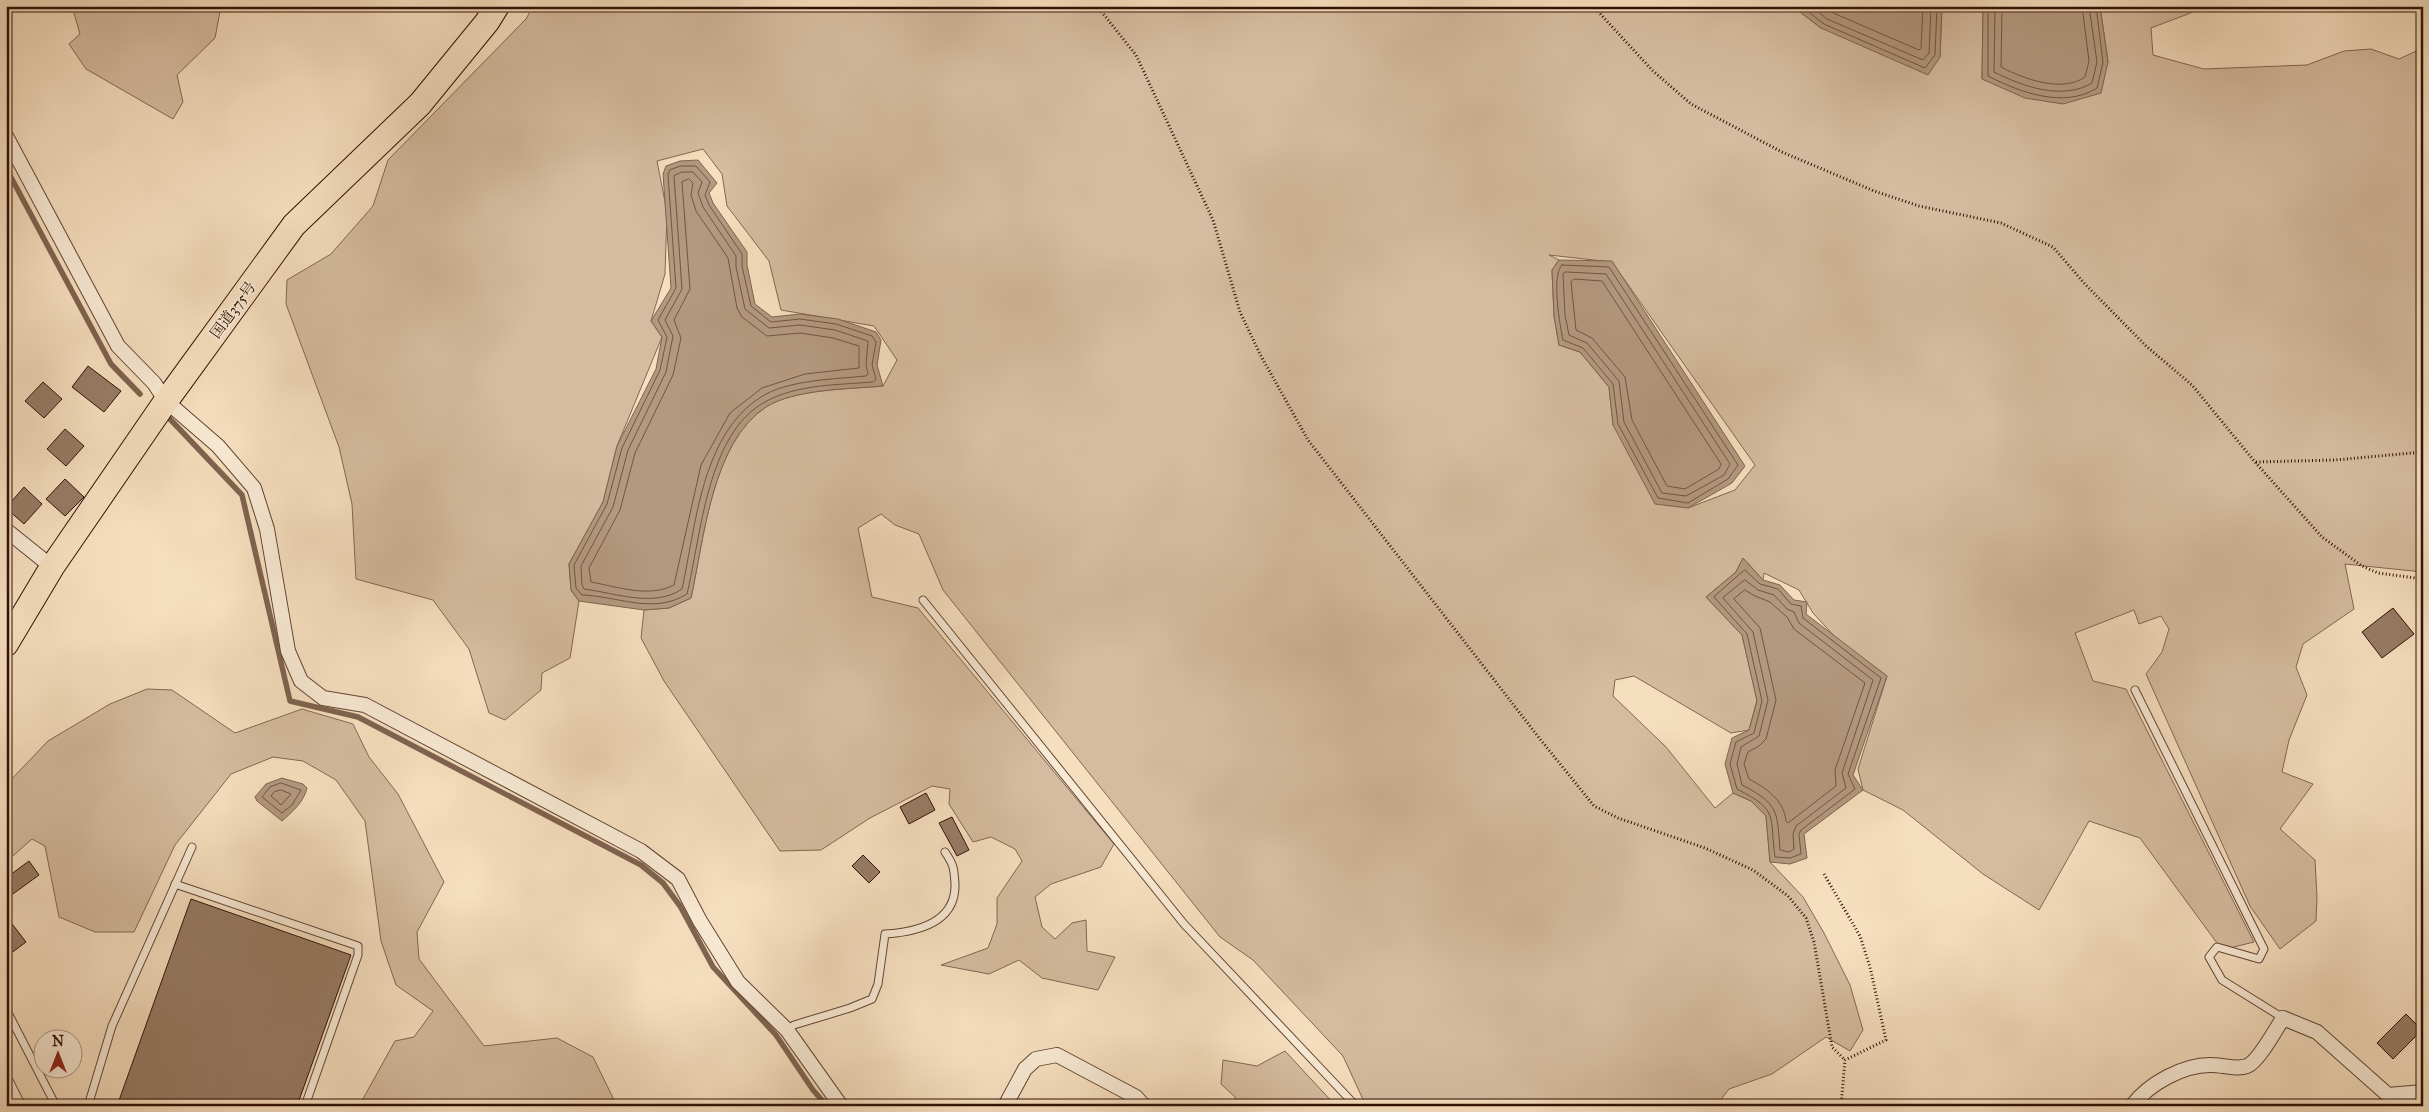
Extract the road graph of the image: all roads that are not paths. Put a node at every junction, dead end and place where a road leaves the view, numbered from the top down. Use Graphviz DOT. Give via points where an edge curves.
graph roads {
  1 [pos="497,6"];
  2 [pos="6,136"];
  3 [pos="166,401"];
  4 [pos="6,530"];
  5 [pos="52,568"];
  6 [pos="923,600"];
  7 [pos="6,644"];
  8 [pos="2135,690"];
  9 [pos="192,847"];
  10 [pos="946,852"];
  11 [pos="175,884"];
  12 [pos="6,1009"];
  13 [pos="2284,1018"];
  14 [pos="787,1030"];
  15 [pos="6,1082"];
  16 [pos="2423,1092"];
  17 [pos="18,1106"];
  18 [pos="56,1106"];
  19 [pos="88,1106"];
  20 [pos="305,1106"];
  21 [pos="841,1106"];
  22 [pos="1005,1106"];
  23 [pos="1144,1106"];
  24 [pos="1356,1106"];
  25 [pos="2132,1106"];
  1 -- 3 [label="highway, 国道375号" via="420,104 294,225"];
  2 -- 3 [label="street" via="118,346 154,383"];
  3 -- 5 [label="highway, 国道375号"];
  3 -- 14 [label="street" via="218,446 254,488 267,529 288,651 301,681 324,698 364,705 641,850 678,879 738,982"];
  4 -- 5 [label="street"];
  5 -- 7 [label="highway, 国道375号"];
  6 -- 24 [label="lane" via="1184,924"];
  8 -- 13 [label="lane" via="2264,949 2260,959 2217,947 2209,957 2222,980"];
  9 -- 11 [label="lane"];
  10 -- 14 [label="lane" via="954,865 952,905 944,916 926,927 885,934 878,984 872,999"];
  11 -- 19 [label="lane" via="112,1026"];
  11 -- 20 [label="lane" via="358,946 358,956"];
  12 -- 18 [label="lane"];
  13 -- 16 [label="street" via="2317,1032 2388,1095"];
  13 -- 25 [label="street" via="2254,1062 2246,1067 2209,1065 2186,1070 2156,1084 2139,1096"];
  14 -- 21 [label="street"];
  15 -- 17 [label="street"];
  22 -- 23 [label="street" via="1025,1069 1036,1060 1057,1055 1136,1097"];
}
